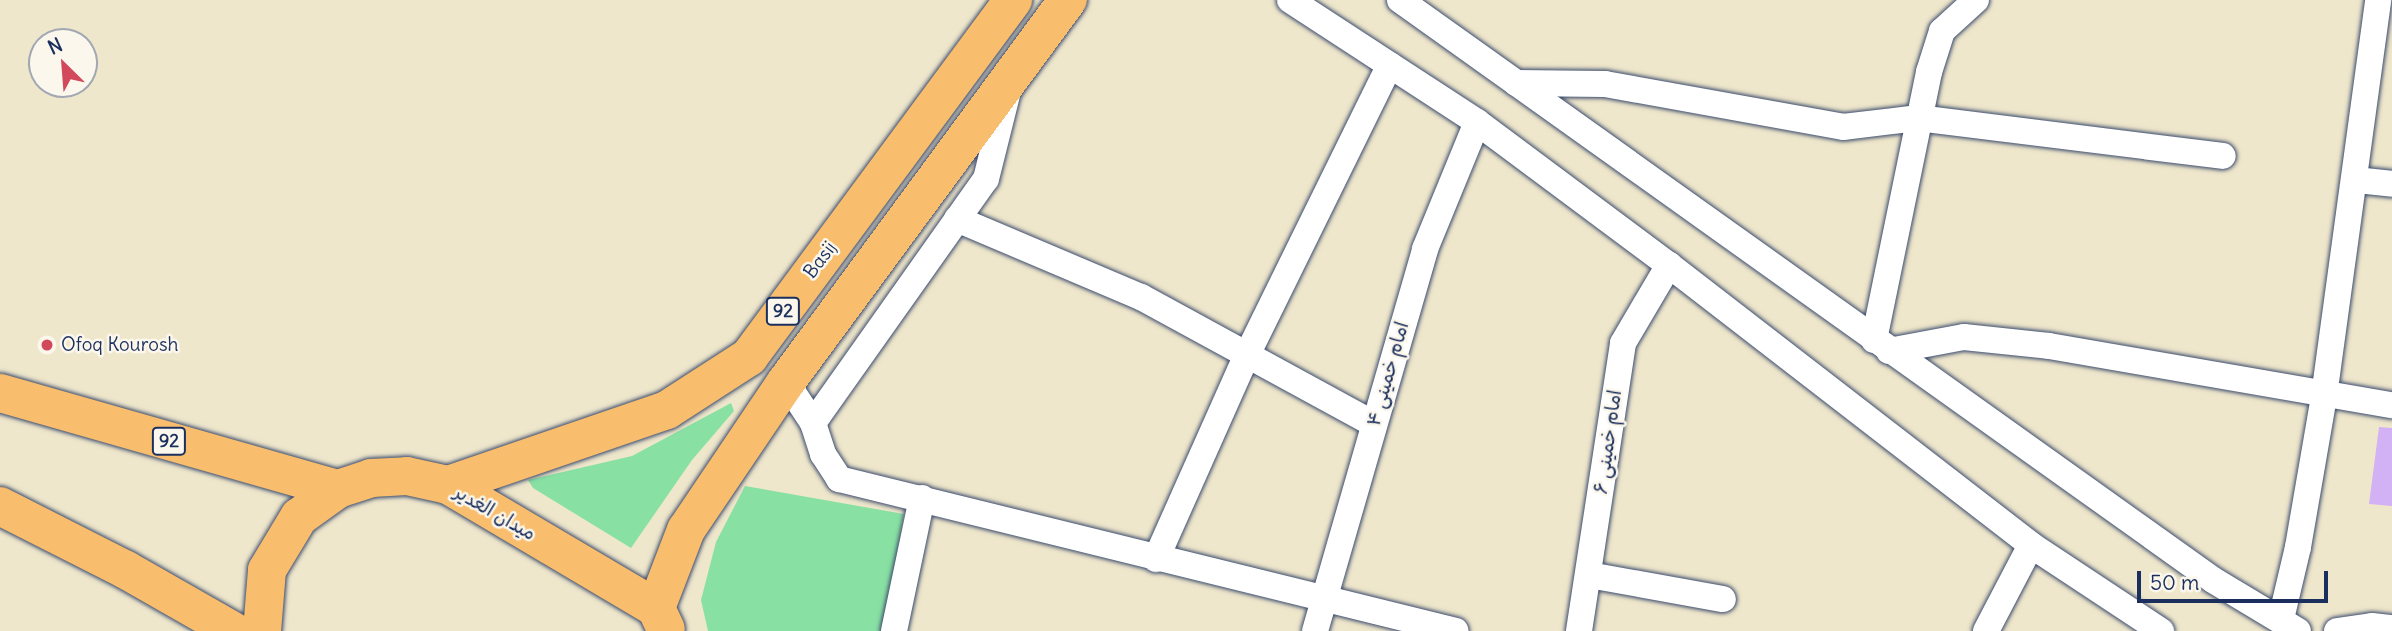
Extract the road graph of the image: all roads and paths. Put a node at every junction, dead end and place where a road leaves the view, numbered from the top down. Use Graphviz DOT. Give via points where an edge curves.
graph roads {
  1 [pos="1013,0"];
  2 [pos="1068,0"];
  3 [pos="1290,0"];
  4 [pos="1400,0"];
  5 [pos="1976,0"];
  6 [pos="2378,0"];
  7 [pos="1390,65"];
  8 [pos="1012,77"];
  9 [pos="1516,83"];
  10 [pos="1918,118"];
  11 [pos="1477,122"];
  12 [pos="2223,156"];
  13 [pos="2356,180"];
  14 [pos="2392,184"];
  15 [pos="957,219"];
  16 [pos="1669,265"];
  17 [pos="1881,345"];
  18 [pos="1247,355"];
  19 [pos="749,357"];
  20 [pos="786,383"];
  21 [pos="0,393"];
  22 [pos="2324,396"];
  23 [pos="2392,405"];
  24 [pos="813,423"];
  25 [pos="1374,424"];
  26 [pos="447,485"];
  27 [pos="338,489"];
  28 [pos="922,498"];
  29 [pos="0,506"];
  30 [pos="2031,545"];
  31 [pos="1157,559"];
  32 [pos="1589,575"];
  33 [pos="1323,599"];
  34 [pos="1723,599"];
  35 [pos="661,619"];
  36 [pos="2289,625"];
  37 [pos="2392,628"];
  38 [pos="233,631"];
  39 [pos="262,631"];
  40 [pos="894,631"];
  41 [pos="1315,631"];
  42 [pos="1457,631"];
  43 [pos="1578,631"];
  44 [pos="1986,631"];
  45 [pos="2161,631"];
  46 [pos="2337,631"];
  1 -- 19 [label="main road, Basij / 92"];
  2 -- 8 [label="main road, 92"];
  3 -- 7 [label="street"];
  4 -- 9 [label="street"];
  5 -- 10 [label="street" via="1942,31"];
  6 -- 13 [label="street"];
  7 -- 11 [label="street"];
  7 -- 18 [label="street"];
  8 -- 15 [label="street" via="986,179"];
  8 -- 20 [label="main road, 92"];
  9 -- 10 [label="street" via="1605,84 1843,127"];
  9 -- 17 [label="street"];
  10 -- 12 [label="street"];
  10 -- 17 [label="street"];
  11 -- 16 [label="street"];
  11 -- 25 [label="street, امام خمینی ۴" via="1425,249"];
  13 -- 14 [label="street"];
  13 -- 22 [label="street"];
  15 -- 18 [label="street" via="1141,297"];
  15 -- 24 [label="street"];
  16 -- 30 [label="street"];
  16 -- 32 [label="street, امام خمینی ۶" via="1623,343"];
  17 -- 22 [label="street" via="1964,337 2049,346"];
  17 -- 36 [label="street" via="2213,580"];
  18 -- 25 [label="street"];
  18 -- 31 [label="street"];
  19 -- 20 [label="main road"];
  19 -- 26 [label="main road, Basij / 92" via="667,410"];
  20 -- 24 [label="street"];
  20 -- 35 [label="main road, 92" via="686,530"];
  21 -- 27 [label="main road, 92"];
  22 -- 23 [label="street"];
  22 -- 36 [label="street"];
  24 -- 28 [label="street" via="823,454 839,478"];
  25 -- 33 [label="street, امام خمینی ۴"];
  26 -- 27 [label="main road, میدان الغدیر / 92" via="407,476 371,478"];
  26 -- 35 [label="main road, میدان الغدیر / 92"];
  27 -- 39 [label="main road, میدان الغدیر / 92" via="299,517 267,570"];
  28 -- 31 [label="street"];
  28 -- 40 [label="street"];
  29 -- 38 [label="main road"];
  30 -- 44 [label="street"];
  30 -- 45 [label="street"];
  31 -- 33 [label="street"];
  32 -- 34 [label="street"];
  32 -- 43 [label="street, امام خمینی ۶"];
  33 -- 41 [label="street, امام خمینی ۴"];
  33 -- 42 [label="street"];
  37 -- 46 [label="street" via="2372,625"];
}
